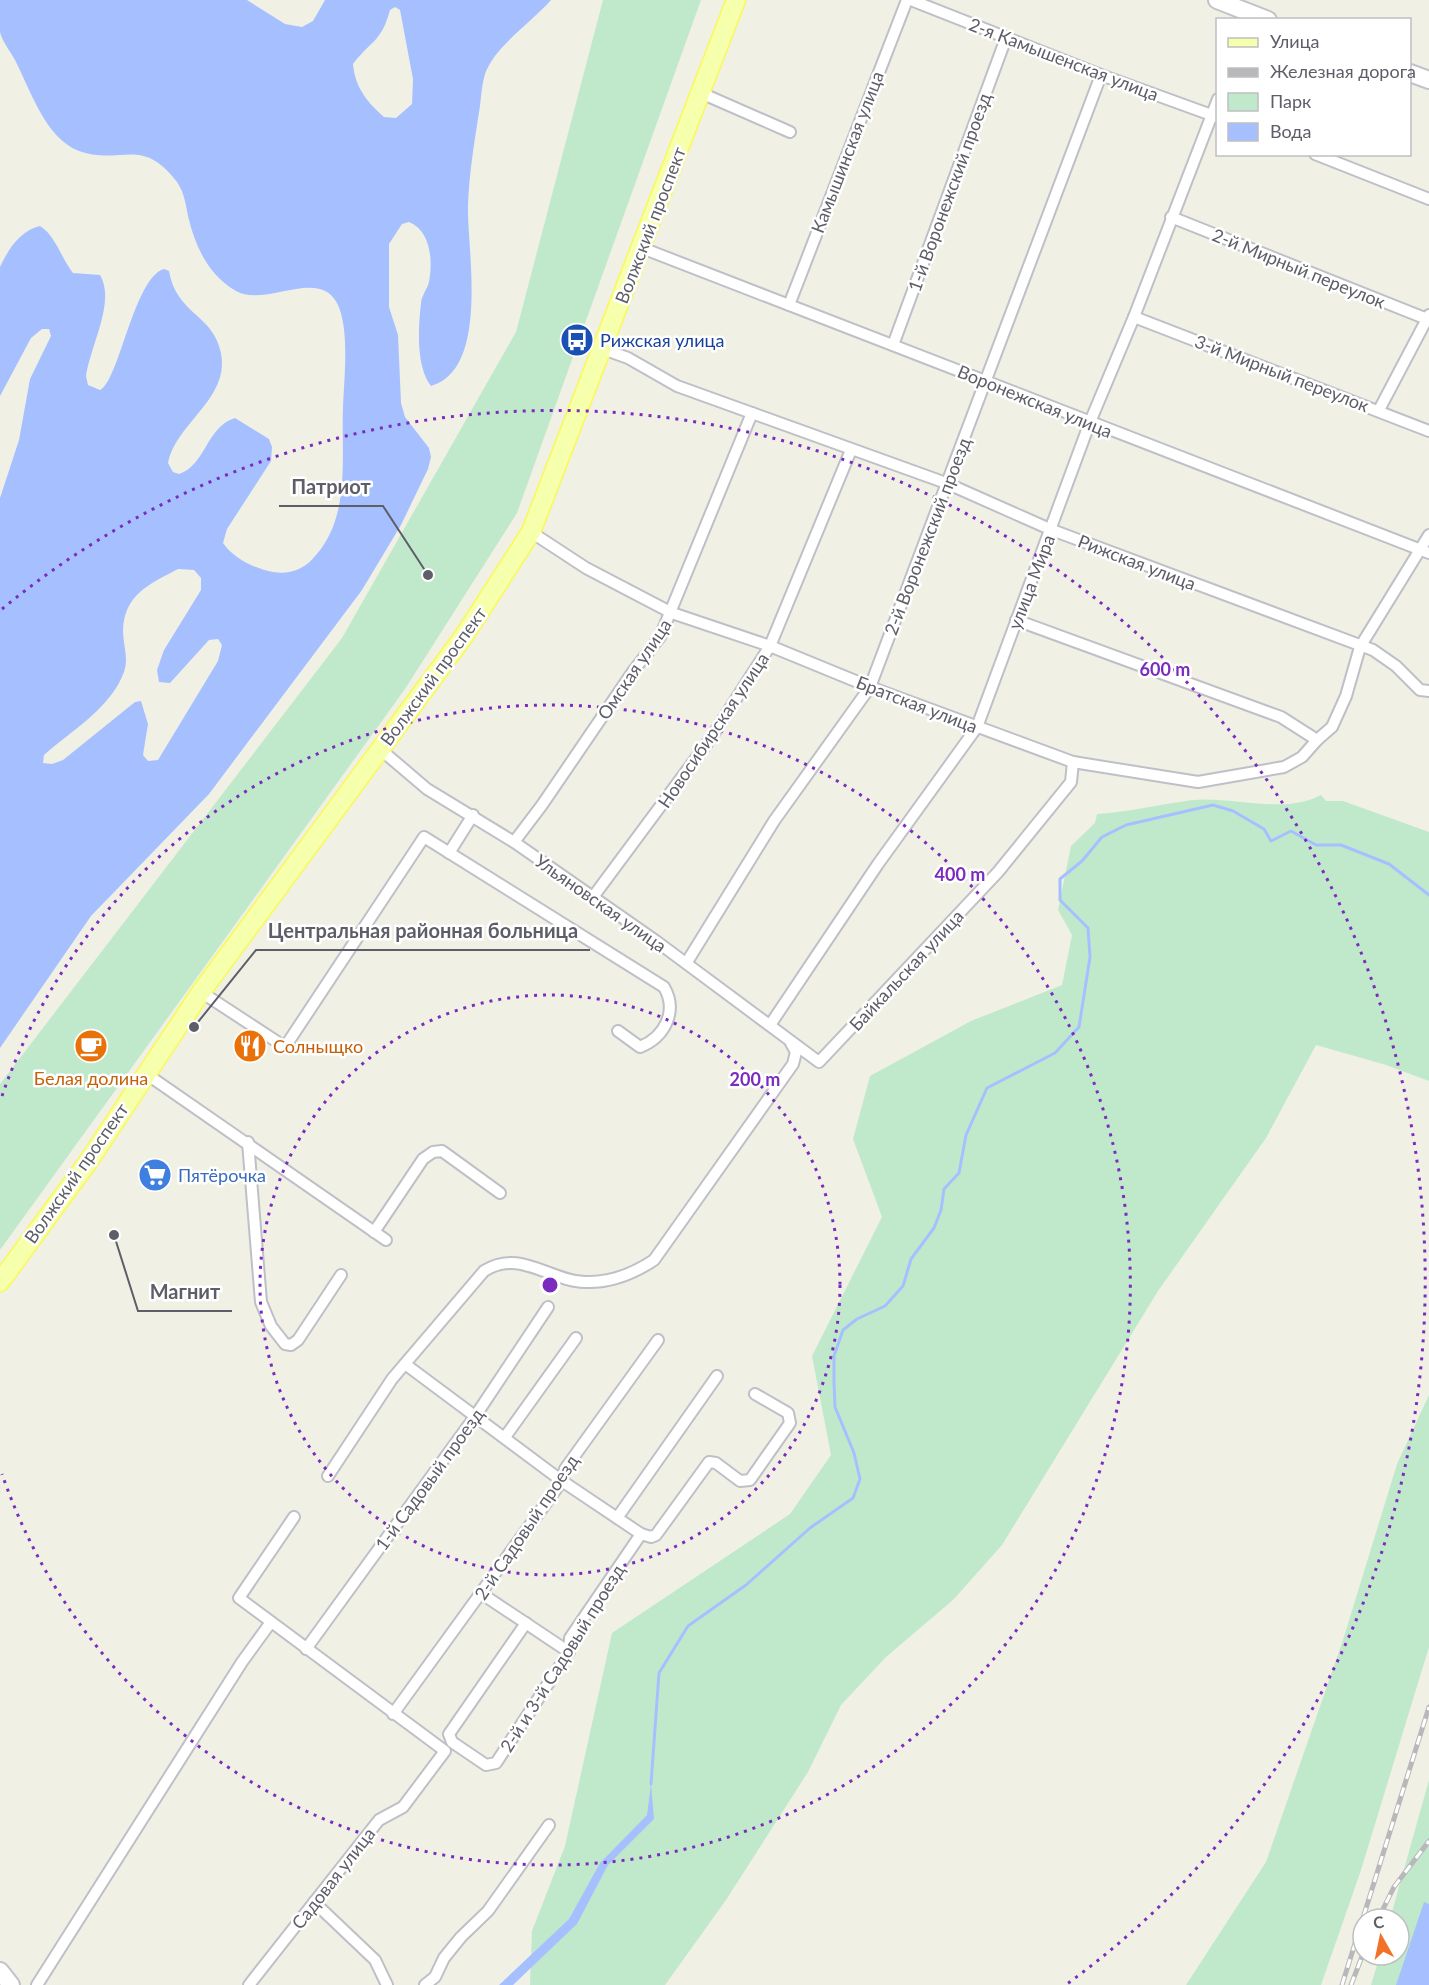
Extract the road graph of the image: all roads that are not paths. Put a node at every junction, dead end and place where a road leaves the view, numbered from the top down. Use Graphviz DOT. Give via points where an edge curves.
graph roads {
  1 [pos="736,0"];
  2 [pos="909,0"];
  3 [pos="1217,0"];
  4 [pos="1250,11"];
  5 [pos="1264,18"];
  6 [pos="1006,38"];
  7 [pos="1411,73"];
  8 [pos="1101,75"];
  9 [pos="1429,80"];
  10 [pos="701,93"];
  11 [pos="1215,116"];
  12 [pos="790,132"];
  13 [pos="1320,156"];
  14 [pos="1429,199"];
  15 [pos="1171,217"];
  16 [pos="642,248"];
  17 [pos="789,305"];
  18 [pos="1134,317"];
  19 [pos="1428,317"];
  20 [pos="893,345"];
  21 [pos="603,349"];
  22 [pos="986,381"];
  23 [pos="1379,410"];
  24 [pos="752,412"];
  25 [pos="1090,422"];
  26 [pos="1429,431"];
  27 [pos="851,450"];
  28 [pos="946,483"];
  29 [pos="1052,530"];
  30 [pos="531,532"];
  31 [pos="1429,535"];
  32 [pos="1425,552"];
  33 [pos="672,613"];
  34 [pos="1016,620"];
  35 [pos="770,646"];
  36 [pos="1359,647"];
  37 [pos="870,687"];
  38 [pos="1429,691"];
  39 [pos="977,727"];
  40 [pos="1317,740"];
  41 [pos="380,749"];
  42 [pos="1073,762"];
  43 [pos="473,815"];
  44 [pos="514,842"];
  45 [pos="449,853"];
  46 [pos="593,897"];
  47 [pos="687,962"];
  48 [pos="201,992"];
  49 [pos="770,1025"];
  50 [pos="618,1031"];
  51 [pos="790,1040"];
  52 [pos="819,1062"];
  53 [pos="145,1073"];
  54 [pos="248,1142"];
  55 [pos="500,1193"];
  56 [pos="374,1232"];
  57 [pos="386,1240"];
  58 [pos="341,1275"];
  59 [pos="0,1282"];
  60 [pos="548,1307"];
  61 [pos="576,1338"];
  62 [pos="658,1340"];
  63 [pos="405,1364"];
  64 [pos="717,1376"];
  65 [pos="755,1394"];
  66 [pos="476,1415"];
  67 [pos="505,1437"];
  68 [pos="328,1476"];
  69 [pos="562,1481"];
  70 [pos="294,1517"];
  71 [pos="617,1518"];
  72 [pos="641,1534"];
  73 [pos="482,1594"];
  74 [pos="271,1622"];
  75 [pos="526,1623"];
  76 [pos="306,1648"];
  77 [pos="569,1652"];
  78 [pos="393,1714"];
  79 [pos="549,1825"];
  80 [pos="314,1902"];
  81 [pos="0,1971"];
  82 [pos="11,1985"];
  83 [pos="37,1985"];
  84 [pos="249,1985"];
  85 [pos="387,1985"];
  86 [pos="425,1985"];
  1 -- 10 [label="main road, Волжский проспект"];
  2 -- 6 [label="street, 2-я Камышенская улица"];
  2 -- 17 [label="street, Камышинская улица"];
  3 -- 4 [label="street"];
  4 -- 5 [label="street"];
  6 -- 8 [label="street, 2-я Камышенская улица"];
  6 -- 20 [label="street, 1-й Воронежский проезд"];
  7 -- 9 [label="street"];
  8 -- 11 [label="street, 2-я Камышенская улица"];
  8 -- 22 [label="street, 2-й Воронежский проезд"];
  10 -- 12 [label="street"];
  10 -- 16 [label="main road, Волжский проспект"];
  11 -- 15 [label="street, улица Мира"];
  13 -- 14 [label="street"];
  15 -- 18 [label="street, улица Мира"];
  15 -- 19 [label="street, 2-й Мирный переулок"];
  16 -- 17 [label="street, Воронежская улица"];
  16 -- 21 [label="main road, Волжский проспект"];
  17 -- 20 [label="street, Воронежская улица"];
  18 -- 23 [label="street, 3-й Мирный переулок"];
  18 -- 25 [label="street, улица Мира"];
  19 -- 23 [label="street"];
  20 -- 22 [label="street, Воронежская улица"];
  21 -- 24 [label="street, Рижская улица" via="628,358 677,386"];
  21 -- 30 [label="main road, Волжский проспект"];
  22 -- 25 [label="street, Воронежская улица"];
  22 -- 28 [label="street, 2-й Воронежский проезд"];
  23 -- 26 [label="street, 3-й Мирный переулок"];
  24 -- 27 [label="street, Рижская улица"];
  24 -- 33 [label="street, Омская улица"];
  25 -- 29 [label="street, улица Мира"];
  25 -- 32 [label="street, Воронежская улица"];
  27 -- 28 [label="street, Рижская улица"];
  27 -- 35 [label="street, Новосибирская улица"];
  28 -- 29 [label="street, Рижская улица"];
  28 -- 37 [label="street, 2-й Воронежский проезд"];
  29 -- 34 [label="street, улица Мира"];
  29 -- 36 [label="street, Рижская улица"];
  30 -- 33 [label="street, Братская улица" via="586,568"];
  30 -- 41 [label="main road, Волжский проспект" via="464,636"];
  31 -- 32 [label="street"];
  32 -- 36 [label="street"];
  33 -- 35 [label="street, Братская улица"];
  33 -- 44 [label="street, Омская улица" via="660,637"];
  34 -- 39 [label="street, улица Мира"];
  34 -- 40 [label="street" via="1281,717"];
  35 -- 37 [label="street, Братская улица"];
  35 -- 46 [label="street, Новосибирская улица" via="711,738"];
  36 -- 38 [label="street, Рижская улица" via="1373,650 1420,690"];
  36 -- 40 [label="street" via="1346,696 1332,728"];
  37 -- 39 [label="street, Братская улица"];
  37 -- 47 [label="street, 2-й Воронежский проезд" via="774,821"];
  39 -- 42 [label="street, Братская улица"];
  39 -- 49 [label="street, улица Мира" via="878,864"];
  40 -- 42 [label="street, Братская улица" via="1302,757 1284,767 1198,782"];
  41 -- 43 [label="street, Ульяновская улица" via="427,789"];
  41 -- 48 [label="main road, Волжский проспект"];
  42 -- 52 [label="street, Байкальская улица" via="1071,782 998,872"];
  43 -- 44 [label="street, Ульяновская улица"];
  43 -- 45 [label="street"];
  44 -- 46 [label="street, Ульяновская улица"];
  45 -- 48 [label="street" via="424,837 285,1047"];
  45 -- 50 [label="street" via="664,987 672,1008 652,1043 640,1047"];
  46 -- 47 [label="street, Ульяновская улица"];
  47 -- 49 [label="street, Ульяновская улица"];
  48 -- 53 [label="main road, Волжский проспект"];
  49 -- 51 [label="street, Ульяновская улица"];
  51 -- 52 [label="street, Ульяновская улица"];
  51 -- 63 [label="street" via="796,1052 793,1064 654,1260 630,1275 584,1282 529,1264 493,1265 474,1280"];
  53 -- 54 [label="street"];
  53 -- 59 [label="main road, Волжский проспект" via="88,1162"];
  54 -- 56 [label="street"];
  54 -- 58 [label="street" via="261,1302 271,1326 285,1344 298,1340"];
  55 -- 56 [label="street" via="442,1151 433,1152 423,1159"];
  56 -- 57 [label="street"];
  60 -- 66 [label="street, 1-й Садовый проезд"];
  61 -- 67 [label="street"];
  62 -- 69 [label="street, 2-й Садовый проезд" via="565,1469"];
  63 -- 66 [label="street"];
  63 -- 68 [label="street"];
  64 -- 71 [label="street"];
  65 -- 72 [label="street" via="788,1413 790,1423 750,1480 740,1481 709,1462 656,1535"];
  66 -- 67 [label="street"];
  66 -- 76 [label="street, 1-й Садовый проезд"];
  67 -- 69 [label="street"];
  69 -- 71 [label="street"];
  69 -- 73 [label="street, 2-й Садовый проезд"];
  70 -- 74 [label="street" via="239,1598"];
  71 -- 72 [label="street"];
  72 -- 77 [label="street, 2-й и 3-й Садовый проезд" via="570,1638"];
  73 -- 75 [label="street"];
  73 -- 78 [label="street, 2-й Садовый проезд"];
  74 -- 76 [label="street"];
  74 -- 83 [label="street"];
  75 -- 77 [label="street"];
  75 -- 77 [label="street, 2-й и 3-й Садовый проезд" via="449,1734 452,1742 486,1765 496,1763"];
  76 -- 78 [label="street"];
  78 -- 80 [label="street, Садовая улица" via="445,1751 403,1808 379,1820"];
  79 -- 86 [label="street" via="488,1911 461,1937 435,1977"];
  80 -- 84 [label="street, Садовая улица"];
  80 -- 85 [label="street" via="375,1960"];
  81 -- 82 [label="street"];
}
